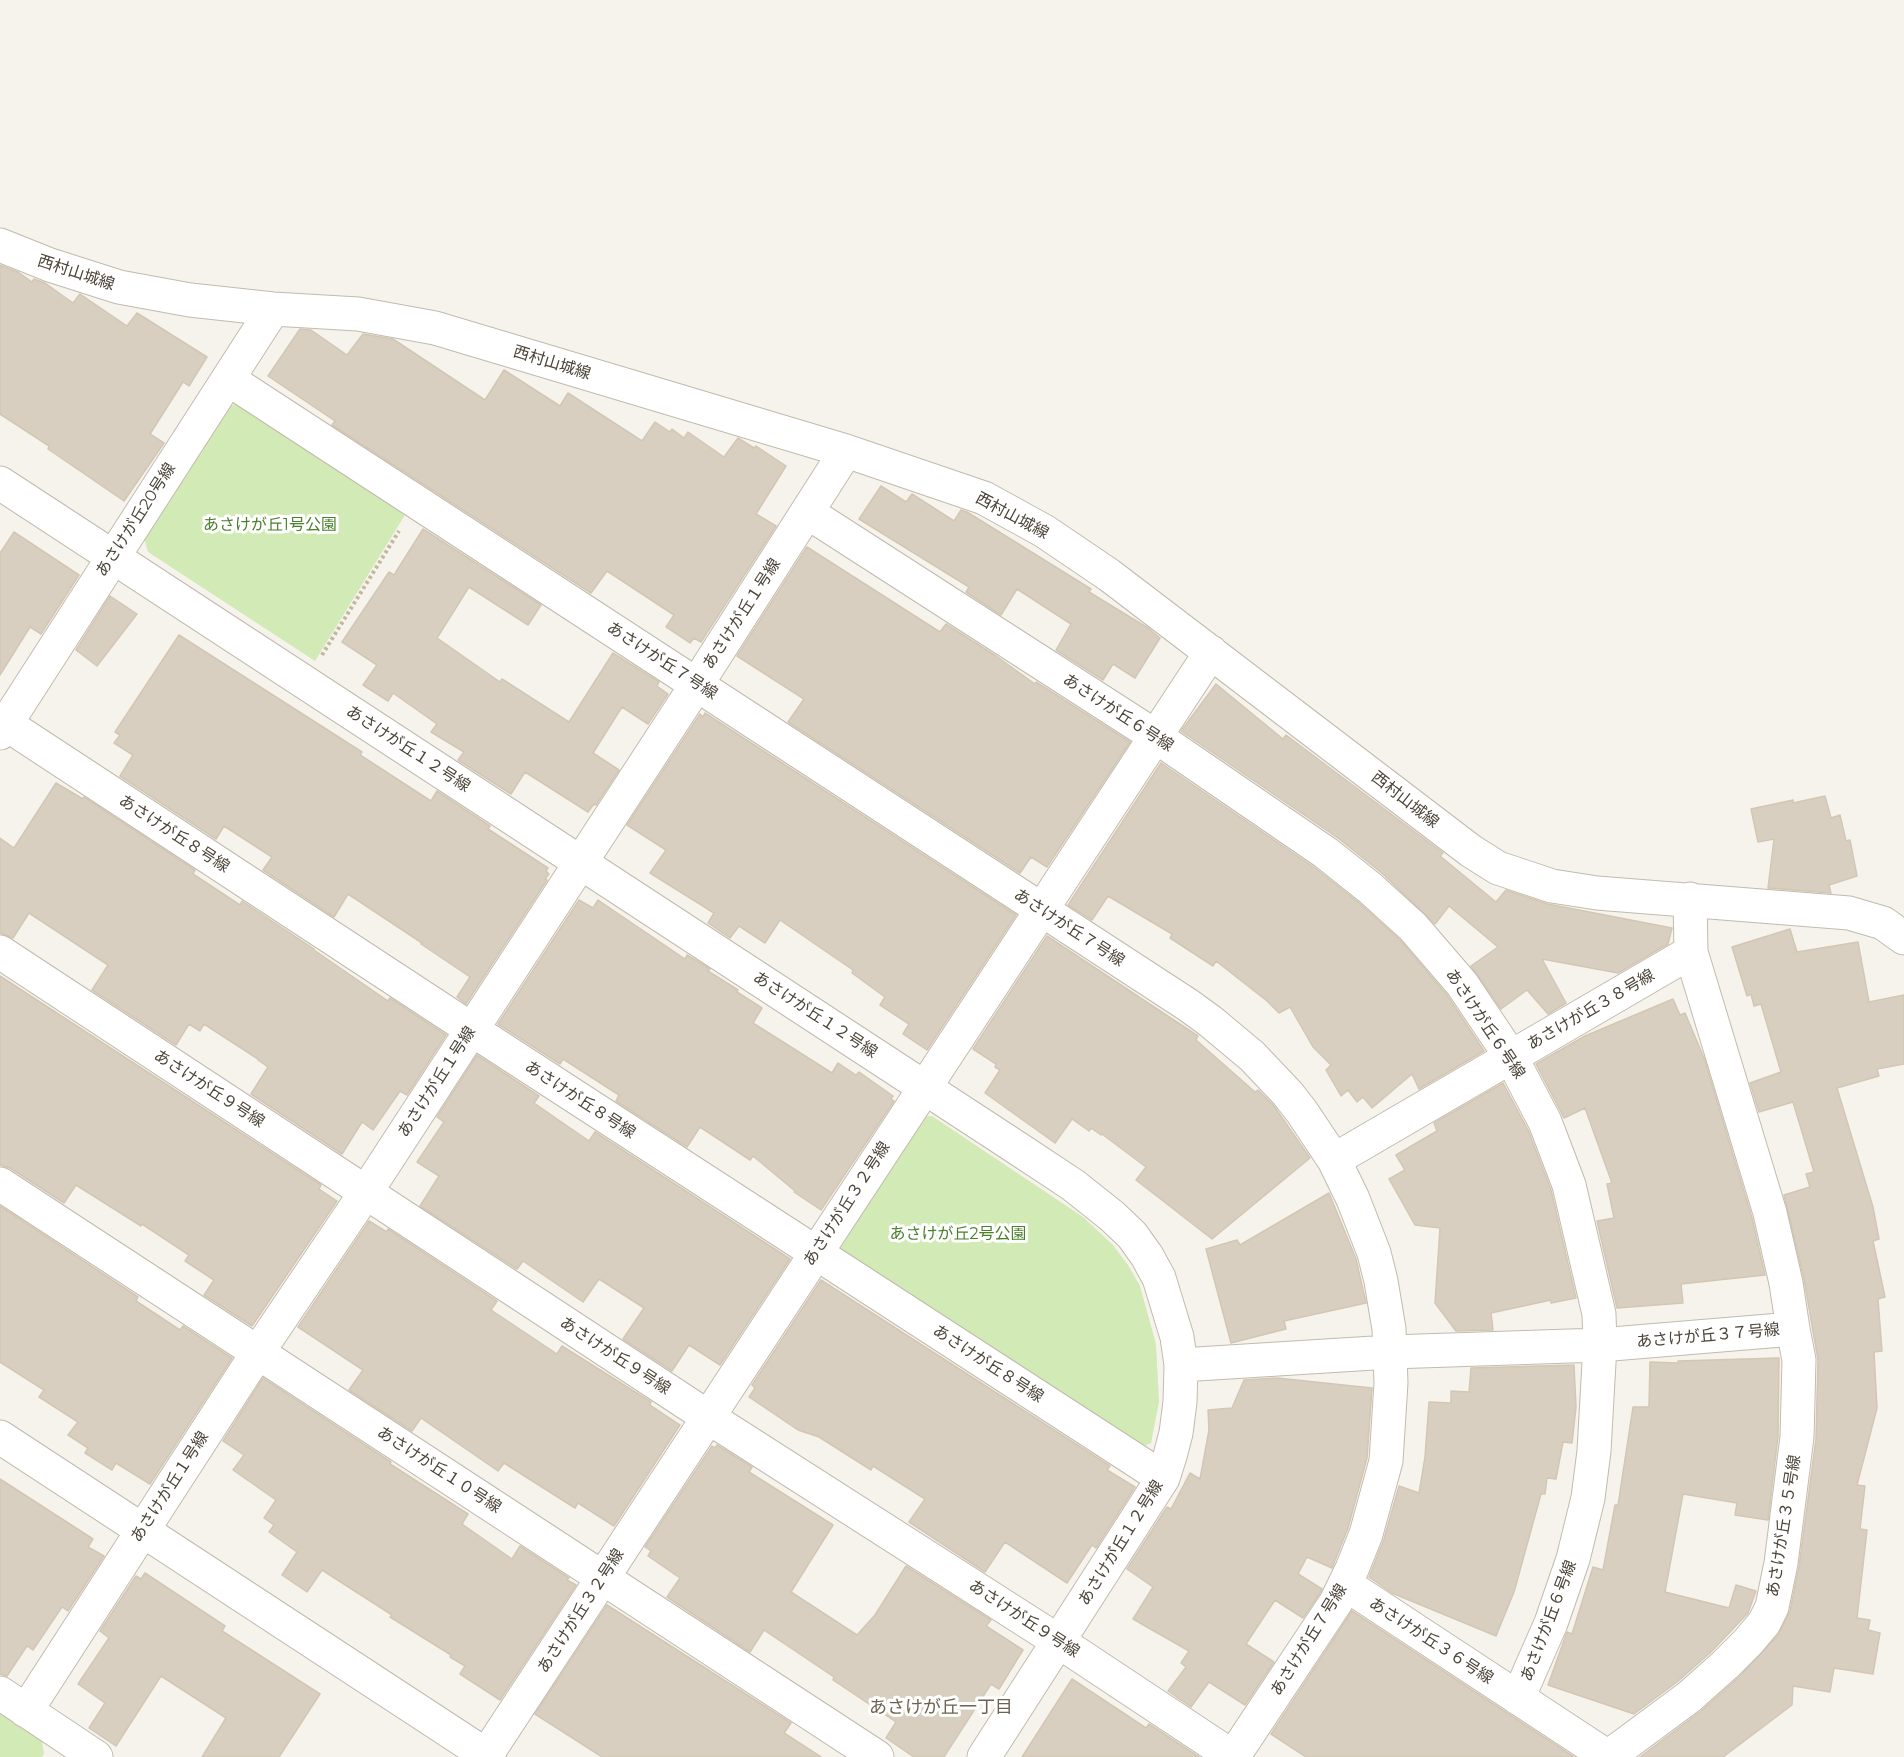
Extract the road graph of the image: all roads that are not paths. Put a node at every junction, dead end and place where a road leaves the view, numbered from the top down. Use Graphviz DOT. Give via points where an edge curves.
graph roads {
  1 [pos="0,245"];
  2 [pos="273,309"];
  3 [pos="228,379"];
  4 [pos="846,451"];
  5 [pos="0,483"];
  6 [pos="807,512"];
  7 [pos="112,556"];
  8 [pos="1210,652"];
  9 [pos="697,684"];
  10 [pos="2,725"];
  11 [pos="1155,736"];
  12 [pos="581,861"];
  13 [pos="1690,899"];
  14 [pos="1040,910"];
  15 [pos="1904,938"];
  16 [pos="0,952"];
  17 [pos="1691,952"];
  18 [pos="471,1029"];
  19 [pos="1511,1057"];
  20 [pos="924,1088"];
  21 [pos="1334,1160"];
  22 [pos="0,1184"];
  23 [pos="366,1192"];
  24 [pos="815,1252"];
  25 [pos="1792,1329"];
  26 [pos="1600,1345"];
  27 [pos="258,1352"];
  28 [pos="1390,1352"];
  29 [pos="1181,1365"];
  30 [pos="708,1417"];
  31 [pos="0,1437"];
  32 [pos="1163,1478"];
  33 [pos="141,1531"];
  34 [pos="603,1577"];
  35 [pos="1345,1584"];
  36 [pos="1058,1641"];
  37 [pos="1518,1698"];
  38 [pos="13,1702"];
  39 [pos="75,1751"];
  40 [pos="486,1756"];
  41 [pos="877,1757"];
  42 [pos="984,1757"];
  43 [pos="1233,1757"];
  44 [pos="1608,1757"];
  1 -- 2 [label="street, 西村山城線" via="119,287"];
  2 -- 3 [label="street, あさけが丘20号線"];
  2 -- 4 [label="street, 西村山城線" via="358,314 435,328"];
  3 -- 7 [label="street, あさけが丘20号線"];
  3 -- 9 [label="street, あさけが丘７号線"];
  4 -- 6 [label="street, あさけが丘１号線"];
  4 -- 8 [label="street, 西村山城線" via="984,498 1044,531"];
  5 -- 7 [label="street, あさけが丘１２号線"];
  6 -- 9 [label="street, あさけが丘１号線"];
  6 -- 11 [label="street, あさけが丘６号線"];
  7 -- 10 [label="street, あさけが丘20号線"];
  7 -- 12 [label="street, あさけが丘１２号線"];
  8 -- 11 [label="street, あさけが丘３２号線"];
  8 -- 13 [label="street, 西村山城線" via="1498,868 1563,888"];
  9 -- 12 [label="street, あさけが丘１号線"];
  9 -- 14 [label="street, あさけが丘７号線"];
  10 -- 18 [label="street, あさけが丘８号線"];
  11 -- 14 [label="street, あさけが丘３２号線"];
  11 -- 19 [label="street, あさけが丘６号線" via="1326,853 1370,888 1413,927 1462,984"];
  12 -- 18 [label="street, あさけが丘１号線"];
  12 -- 20 [label="street, あさけが丘１２号線"];
  13 -- 15 [label="street, 西村山城線" via="1849,913 1883,923"];
  13 -- 17 [label="street, あさけが丘３７号線"];
  14 -- 20 [label="street, あさけが丘３２号線"];
  14 -- 21 [label="street, あさけが丘７号線" via="1231,1037 1288,1094"];
  16 -- 23 [label="street, あさけが丘９号線"];
  17 -- 19 [label="street, あさけが丘３８号線"];
  17 -- 25 [label="street, あさけが丘３７号線" via="1770,1213"];
  18 -- 23 [label="street, あさけが丘１号線"];
  18 -- 24 [label="street, あさけが丘８号線"];
  19 -- 21 [label="street, あさけが丘３８号線"];
  19 -- 26 [label="street, あさけが丘６号線" via="1545,1122 1569,1185 1599,1314"];
  20 -- 24 [label="street, あさけが丘３２号線"];
  20 -- 29 [label="street, あさけが丘１２号線" via="1073,1185 1132,1235 1160,1278"];
  21 -- 28 [label="street, あさけが丘７号線" via="1374,1253"];
  22 -- 27 [label="street, あさけが丘１０号線"];
  23 -- 27 [label="street, あさけが丘１号線"];
  23 -- 30 [label="street, あさけが丘９号線"];
  24 -- 30 [label="street, あさけが丘３２号線"];
  24 -- 32 [label="street, あさけが丘８号線"];
  25 -- 26 [label="street, あさけが丘３７号線"];
  25 -- 44 [label="street, あさけが丘３５号線" via="1799,1360 1797,1437 1772,1607 1759,1630 1725,1665"];
  26 -- 28 [label="street, あさけが丘３７号線"];
  26 -- 37 [label="street, あさけが丘６号線" via="1588,1498 1573,1560 1551,1623"];
  27 -- 33 [label="street, あさけが丘１号線"];
  27 -- 34 [label="street, あさけが丘１０号線"];
  28 -- 29 [label="street, あさけが丘３７号線"];
  28 -- 35 [label="street, あさけが丘７号線" via="1386,1461 1366,1534"];
  29 -- 32 [label="street, あさけが丘１２号線" via="1176,1433"];
  30 -- 34 [label="street, あさけが丘３２号線"];
  30 -- 36 [label="street, あさけが丘９号線"];
  31 -- 33 [label="street"];
  32 -- 36 [label="street, あさけが丘１２号線"];
  33 -- 38 [label="street, あさけが丘１号線"];
  33 -- 40 [label="street"];
  34 -- 40 [label="street, あさけが丘３２号線"];
  34 -- 41 [label="street, あさけが丘１０号線"];
  35 -- 37 [label="street, あさけが丘３６号線"];
  35 -- 43 [label="street, あさけが丘７号線"];
  36 -- 42 [label="street, あさけが丘１２号線"];
  36 -- 43 [label="street, あさけが丘９号線"];
  37 -- 44 [label="street, あさけが丘３６号線"];
  38 -- 39 [label="street"];
}
